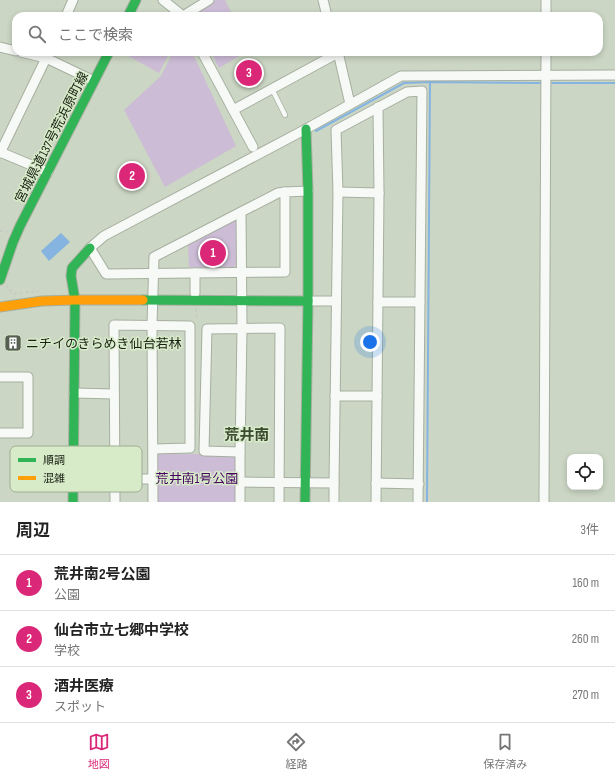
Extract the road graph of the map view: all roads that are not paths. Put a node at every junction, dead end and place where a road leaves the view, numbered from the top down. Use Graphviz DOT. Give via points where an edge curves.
graph roads {
  1 [pos="73,0"];
  2 [pos="136,0"];
  3 [pos="163,0"];
  4 [pos="210,0"];
  5 [pos="323,0"];
  6 [pos="546,0"];
  7 [pos="68,12"];
  8 [pos="130,12"];
  9 [pos="178,12"];
  10 [pos="190,12"];
  11 [pos="326,12"];
  12 [pos="546,12"];
  13 [pos="0,47"];
  14 [pos="12,50"];
  15 [pos="47,56"];
  16 [pos="49,56"];
  17 [pos="107,56"];
  18 [pos="204,56"];
  19 [pos="331,56"];
  20 [pos="339,56"];
  21 [pos="546,56"];
  22 [pos="545,75"];
  23 [pos="615,75"];
  24 [pos="94,81"];
  25 [pos="272,89"];
  26 [pos="350,104"];
  27 [pos="378,107"];
  28 [pos="233,110"];
  29 [pos="285,115"];
  30 [pos="306,129"];
  31 [pos="253,146"];
  32 [pos="0,152"];
  33 [pos="48,172"];
  34 [pos="308,191"];
  35 [pos="285,192"];
  36 [pos="338,192"];
  37 [pos="379,193"];
  38 [pos="241,212"];
  39 [pos="90,248"];
  40 [pos="154,273"];
  41 [pos="195,273"];
  42 [pos="242,273"];
  43 [pos="5,280"];
  44 [pos="195,293"];
  45 [pos="75,300"];
  46 [pos="153,300"];
  47 [pos="241,301"];
  48 [pos="308,301"];
  49 [pos="336,301"];
  50 [pos="378,302"];
  51 [pos="420,302"];
  52 [pos="0,307"];
  53 [pos="152,325"];
  54 [pos="242,328"];
  55 [pos="0,378"];
  56 [pos="74,393"];
  57 [pos="114,394"];
  58 [pos="335,396"];
  59 [pos="377,396"];
  60 [pos="0,433"];
  61 [pos="74,446"];
  62 [pos="115,446"];
  63 [pos="153,449"];
  64 [pos="240,452"];
  65 [pos="142,479"];
  66 [pos="153,479"];
  67 [pos="240,482"];
  68 [pos="279,482"];
  69 [pos="305,483"];
  70 [pos="334,483"];
  71 [pos="376,483"];
  72 [pos="419,484"];
  73 [pos="73,492"];
  74 [pos="73,502"];
  75 [pos="153,502"];
  76 [pos="240,502"];
  77 [pos="279,502"];
  78 [pos="305,502"];
  79 [pos="334,502"];
  80 [pos="376,502"];
  81 [pos="418,502"];
  82 [pos="544,502"];
  1 -- 7 [label="street"];
  2 -- 8 [label="street"];
  3 -- 9 [label="street"];
  4 -- 10 [label="street"];
  5 -- 11 [label="street"];
  6 -- 12 [label="street"];
  13 -- 14 [label="street"];
  15 -- 32 [label="street"];
  16 -- 24 [label="street"];
  17 -- 24 [label="street, 宮城県道137号荒浜原町線"];
  18 -- 28 [label="street"];
  19 -- 25 [label="street"];
  20 -- 26 [label="street"];
  21 -- 22 [label="street"];
  22 -- 23 [label="street"];
  22 -- 26 [label="street" via="400,76"];
  22 -- 82 [label="street"];
  24 -- 33 [label="street, 宮城県道137号荒浜原町線"];
  25 -- 28 [label="street"];
  25 -- 29 [label="lane"];
  26 -- 30 [label="street"];
  27 -- 36 [label="street" via="336,130"];
  27 -- 37 [label="street"];
  27 -- 51 [label="street" via="407,92 422,91"];
  28 -- 31 [label="street"];
  30 -- 34 [label="street"];
  30 -- 39 [label="street" via="104,236"];
  32 -- 33 [label="street"];
  33 -- 43 [label="street, 宮城県道137号荒浜原町線" via="13,242"];
  34 -- 35 [label="street"];
  34 -- 48 [label="street"];
  35 -- 38 [label="street"];
  35 -- 42 [label="street" via="285,272"];
  36 -- 37 [label="street"];
  36 -- 49 [label="street"];
  37 -- 50 [label="street"];
  38 -- 40 [label="street" via="154,257"];
  38 -- 42 [label="street"];
  39 -- 40 [label="street" via="106,274"];
  39 -- 45 [label="street" via="72,268"];
  40 -- 41 [label="street"];
  40 -- 46 [label="street"];
  41 -- 42 [label="street"];
  41 -- 44 [label="street"];
  42 -- 47 [label="street"];
  45 -- 46 [label="street"];
  45 -- 52 [label="street" via="42,301"];
  45 -- 56 [label="street"];
  46 -- 47 [label="street"];
  46 -- 53 [label="street"];
  47 -- 48 [label="street"];
  47 -- 54 [label="street"];
  48 -- 49 [label="street"];
  48 -- 69 [label="street"];
  49 -- 58 [label="street"];
  50 -- 51 [label="street"];
  50 -- 59 [label="street"];
  51 -- 72 [label="street"];
  53 -- 57 [label="street" via="114,325"];
  53 -- 63 [label="street"];
  53 -- 63 [label="street" via="190,326 190,448"];
  54 -- 64 [label="street"];
  54 -- 64 [label="street" via="207,329 204,451"];
  54 -- 68 [label="street" via="280,328"];
  55 -- 60 [label="street" via="28,377 28,432"];
  56 -- 57 [label="street"];
  56 -- 61 [label="street"];
  57 -- 62 [label="street"];
  58 -- 59 [label="street"];
  58 -- 70 [label="street"];
  59 -- 71 [label="street"];
  63 -- 66 [label="street"];
  64 -- 67 [label="street"];
  65 -- 66 [label="street"];
  66 -- 75 [label="street"];
  67 -- 68 [label="street"];
  67 -- 76 [label="street"];
  68 -- 69 [label="street"];
  68 -- 77 [label="street"];
  69 -- 70 [label="street"];
  69 -- 78 [label="street"];
  70 -- 79 [label="street"];
  71 -- 72 [label="street"];
  71 -- 80 [label="street"];
  72 -- 81 [label="street"];
  73 -- 74 [label="street"];
}
